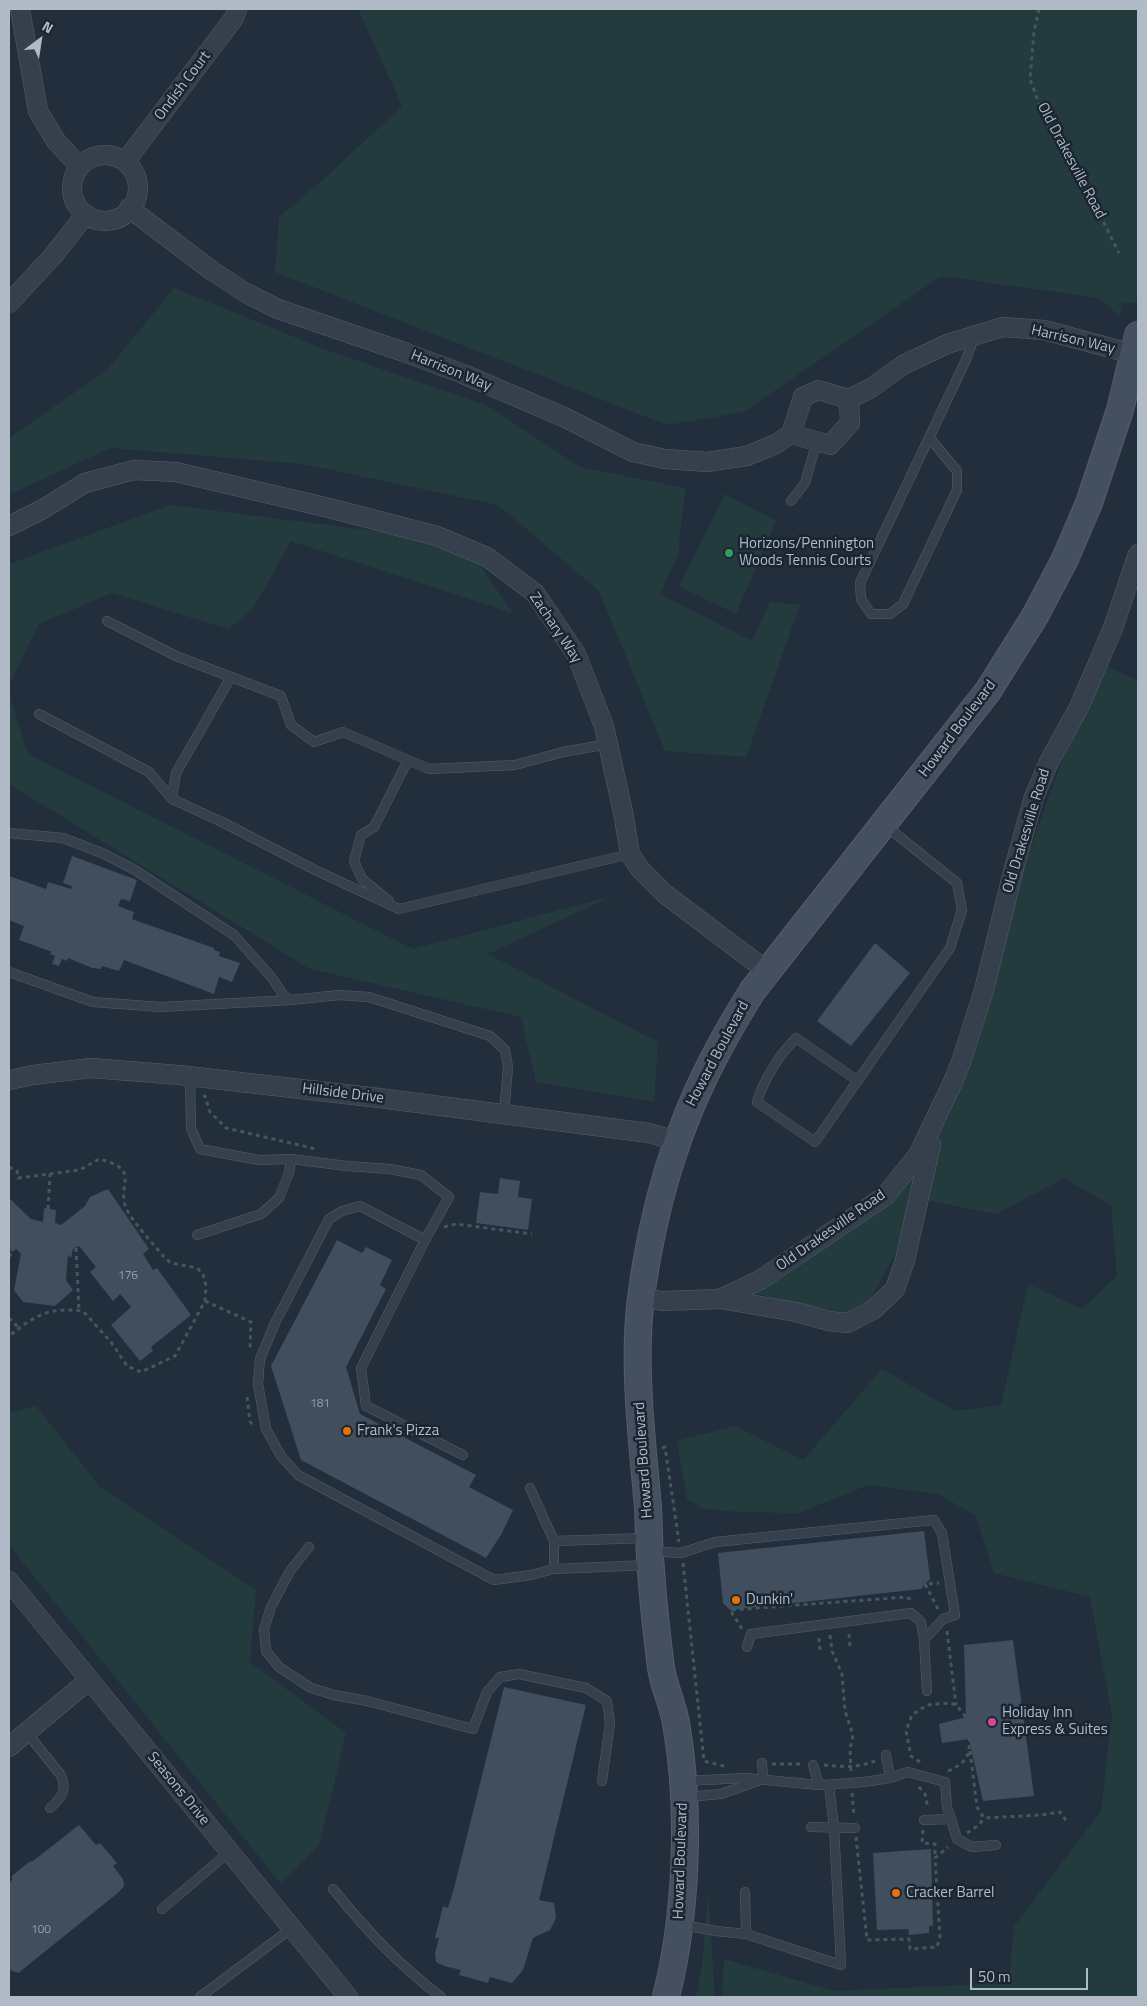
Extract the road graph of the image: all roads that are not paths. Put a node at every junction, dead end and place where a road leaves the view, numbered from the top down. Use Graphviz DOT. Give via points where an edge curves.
graph roads {
  1 [pos="20,9"];
  2 [pos="237,9"];
  3 [pos="125,162"];
  4 [pos="80,166"];
  5 [pos="129,208"];
  6 [pos="86,214"];
  7 [pos="9,303"];
  8 [pos="975,336"];
  9 [pos="1136,344"];
  10 [pos="849,399"];
  11 [pos="791,434"];
  12 [pos="929,437"];
  13 [pos="817,441"];
  14 [pos="791,500"];
  15 [pos="9,526"];
  16 [pos="1138,554"];
  17 [pos="107,621"];
  18 [pos="231,677"];
  19 [pos="39,714"];
  20 [pos="608,744"];
  21 [pos="408,760"];
  22 [pos="172,799"];
  23 [pos="884,824"];
  24 [pos="9,833"];
  25 [pos="630,854"];
  26 [pos="399,909"];
  27 [pos="768,971"];
  28 [pos="9,972"];
  29 [pos="291,1000"];
  30 [pos="190,1076"];
  31 [pos="9,1080"];
  32 [pos="858,1081"];
  33 [pos="504,1114"];
  34 [pos="937,1116"];
  35 [pos="676,1141"];
  36 [pos="291,1159"];
  37 [pos="197,1236"];
  38 [pos="425,1240"];
  39 [pos="641,1297"];
  40 [pos="720,1299"];
  41 [pos="463,1455"];
  42 [pos="530,1488"];
  43 [pos="554,1541"];
  44 [pos="309,1547"];
  45 [pos="650,1551"];
  46 [pos="554,1569"];
  47 [pos="9,1581"];
  48 [pos="924,1640"];
  49 [pos="747,1647"];
  50 [pos="89,1680"];
  51 [pos="927,1691"];
  52 [pos="27,1733"];
  53 [pos="9,1747"];
  54 [pos="882,1755"];
  55 [pos="762,1764"];
  56 [pos="813,1765"];
  57 [pos="890,1778"];
  58 [pos="763,1779"];
  59 [pos="602,1781"];
  60 [pos="819,1785"];
  61 [pos="829,1786"];
  62 [pos="683,1790"];
  63 [pos="50,1808"];
  64 [pos="950,1819"];
  65 [pos="924,1820"];
  66 [pos="810,1827"];
  67 [pos="834,1827"];
  68 [pos="855,1828"];
  69 [pos="996,1844"];
  70 [pos="229,1852"];
  71 [pos="333,1889"];
  72 [pos="745,1892"];
  73 [pos="162,1909"];
  74 [pos="678,1925"];
  75 [pos="292,1928"];
  76 [pos="746,1934"];
  77 [pos="200,1997"];
  78 [pos="348,1997"];
  79 [pos="441,1997"];
  80 [pos="666,1997"];
  1 -- 4 [label="street" via="38,111 56,141"];
  2 -- 3 [label="street, Ondish Court" via="234,18"];
  3 -- 4 [label="street" via="116,156 97,155"];
  3 -- 5 [label="street" via="138,182"];
  4 -- 6 [label="street" via="71,183 71,195"];
  5 -- 6 [label="street" via="110,221"];
  5 -- 11 [label="street, Harrison Way" via="210,270 278,309 463,374 566,418 634,452 665,460 708,462 747,456"];
  6 -- 7 [label="street"];
  8 -- 9 [label="street, Harrison Way" via="1003,327"];
  8 -- 10 [label="street, Harrison Way" via="947,344"];
  8 -- 12 [label="lane"];
  9 -- 23 [label="main road, Howard Boulevard" via="1117,419 1089,503 1036,616 988,692"];
  10 -- 11 [label="street" via="818,390 803,397"];
  10 -- 13 [label="street" via="850,423 830,445"];
  11 -- 13 [label="street"];
  12 -- 12 [label="lane" via="860,584 861,599 872,614 890,614 903,604 957,490 957,471"];
  13 -- 14 [label="lane" via="805,483"];
  15 -- 20 [label="street, Zachary Way" via="85,483 134,470 176,472 437,536 486,557 535,593 576,654"];
  16 -- 34 [label="street, Old Drakesville Road" via="1080,705 1034,797 984,990 958,1069"];
  17 -- 18 [label="lane" via="176,656"];
  18 -- 21 [label="lane" via="281,696 291,725 314,742 343,732"];
  18 -- 22 [label="lane" via="176,773"];
  19 -- 22 [label="lane" via="149,772"];
  20 -- 21 [label="lane" via="515,765 429,769"];
  20 -- 25 [label="street, Zachary Way"];
  21 -- 26 [label="lane" via="374,827 361,835 354,861 362,879"];
  22 -- 26 [label="lane"];
  23 -- 27 [label="main road, Howard Boulevard"];
  23 -- 32 [label="lane" via="956,883 962,910 950,948"];
  24 -- 29 [label="lane" via="63,838 135,870 234,935 284,996"];
  25 -- 26 [label="lane"];
  25 -- 27 [label="street, Zachary Way" via="665,894"];
  27 -- 35 [label="main road, Howard Boulevard" via="753,990 701,1080"];
  28 -- 29 [label="lane" via="93,1002 161,1007"];
  29 -- 33 [label="lane" via="339,995 369,997 490,1036 505,1050 508,1067"];
  30 -- 31 [label="street, Hillside Drive" via="91,1068"];
  30 -- 33 [label="street, Hillside Drive"];
  30 -- 36 [label="lane" via="191,1128 200,1149 259,1160"];
  32 -- 32 [label="lane" via="815,1142 757,1102 761,1088 796,1038"];
  33 -- 35 [label="street, Hillside Drive" via="649,1132"];
  34 -- 40 [label="street, Old Drakesville Road" via="918,1155 886,1196 760,1280"];
  34 -- 40 [label="street, Old Drakesville Road" via="905,1260 895,1289 873,1310 848,1323"];
  35 -- 39 [label="main road, Howard Boulevard" via="657,1207"];
  36 -- 37 [label="lane" via="279,1198 261,1214"];
  36 -- 38 [label="lane" via="421,1175 449,1197"];
  38 -- 41 [label="lane" via="361,1368 366,1406"];
  38 -- 46 [label="lane" via="360,1206 329,1219 260,1359 258,1384 266,1429 281,1456 298,1476 494,1580"];
  39 -- 40 [label="street, Old Drakesville Road" via="662,1301"];
  39 -- 45 [label="main road, Howard Boulevard" via="638,1362"];
  42 -- 43 [label="lane"];
  43 -- 45 [label="lane"];
  43 -- 46 [label="lane"];
  44 -- 59 [label="lane" via="290,1571 271,1606 264,1629 266,1651 279,1667 311,1688 326,1693 473,1729 487,1692 500,1678 518,1674 586,1688 607,1701 610,1723"];
  45 -- 46 [label="lane"];
  45 -- 48 [label="lane" via="681,1554 715,1542 934,1520 942,1533 955,1615 943,1619"];
  45 -- 62 [label="main road, Howard Boulevard" via="662,1671 676,1723"];
  47 -- 50 [label="street, Seasons Drive"];
  48 -- 49 [label="lane" via="921,1622 911,1613 751,1634"];
  48 -- 51 [label="lane"];
  50 -- 52 [label="street"];
  50 -- 70 [label="street, Seasons Drive"];
  52 -- 53 [label="street"];
  52 -- 63 [label="lane" via="64,1781 62,1796"];
  54 -- 57 [label="lane"];
  55 -- 58 [label="lane"];
  56 -- 60 [label="lane"];
  57 -- 61 [label="lane"];
  57 -- 64 [label="lane" via="908,1772 945,1782"];
  58 -- 60 [label="lane"];
  58 -- 62 [label="lane" via="745,1778"];
  58 -- 62 [label="lane" via="722,1794"];
  60 -- 61 [label="lane"];
  61 -- 67 [label="lane"];
  62 -- 74 [label="main road, Howard Boulevard" via="684,1863"];
  64 -- 65 [label="lane"];
  64 -- 69 [label="lane" via="957,1839 972,1846"];
  66 -- 67 [label="lane"];
  67 -- 68 [label="lane"];
  67 -- 76 [label="lane" via="842,1965"];
  70 -- 73 [label="lane"];
  70 -- 75 [label="street, Seasons Drive"];
  71 -- 79 [label="lane" via="370,1934 409,1972"];
  72 -- 76 [label="lane"];
  74 -- 76 [label="lane"];
  74 -- 80 [label="main road, Howard Boulevard"];
  75 -- 77 [label="lane"];
  75 -- 78 [label="street, Seasons Drive"];
}
